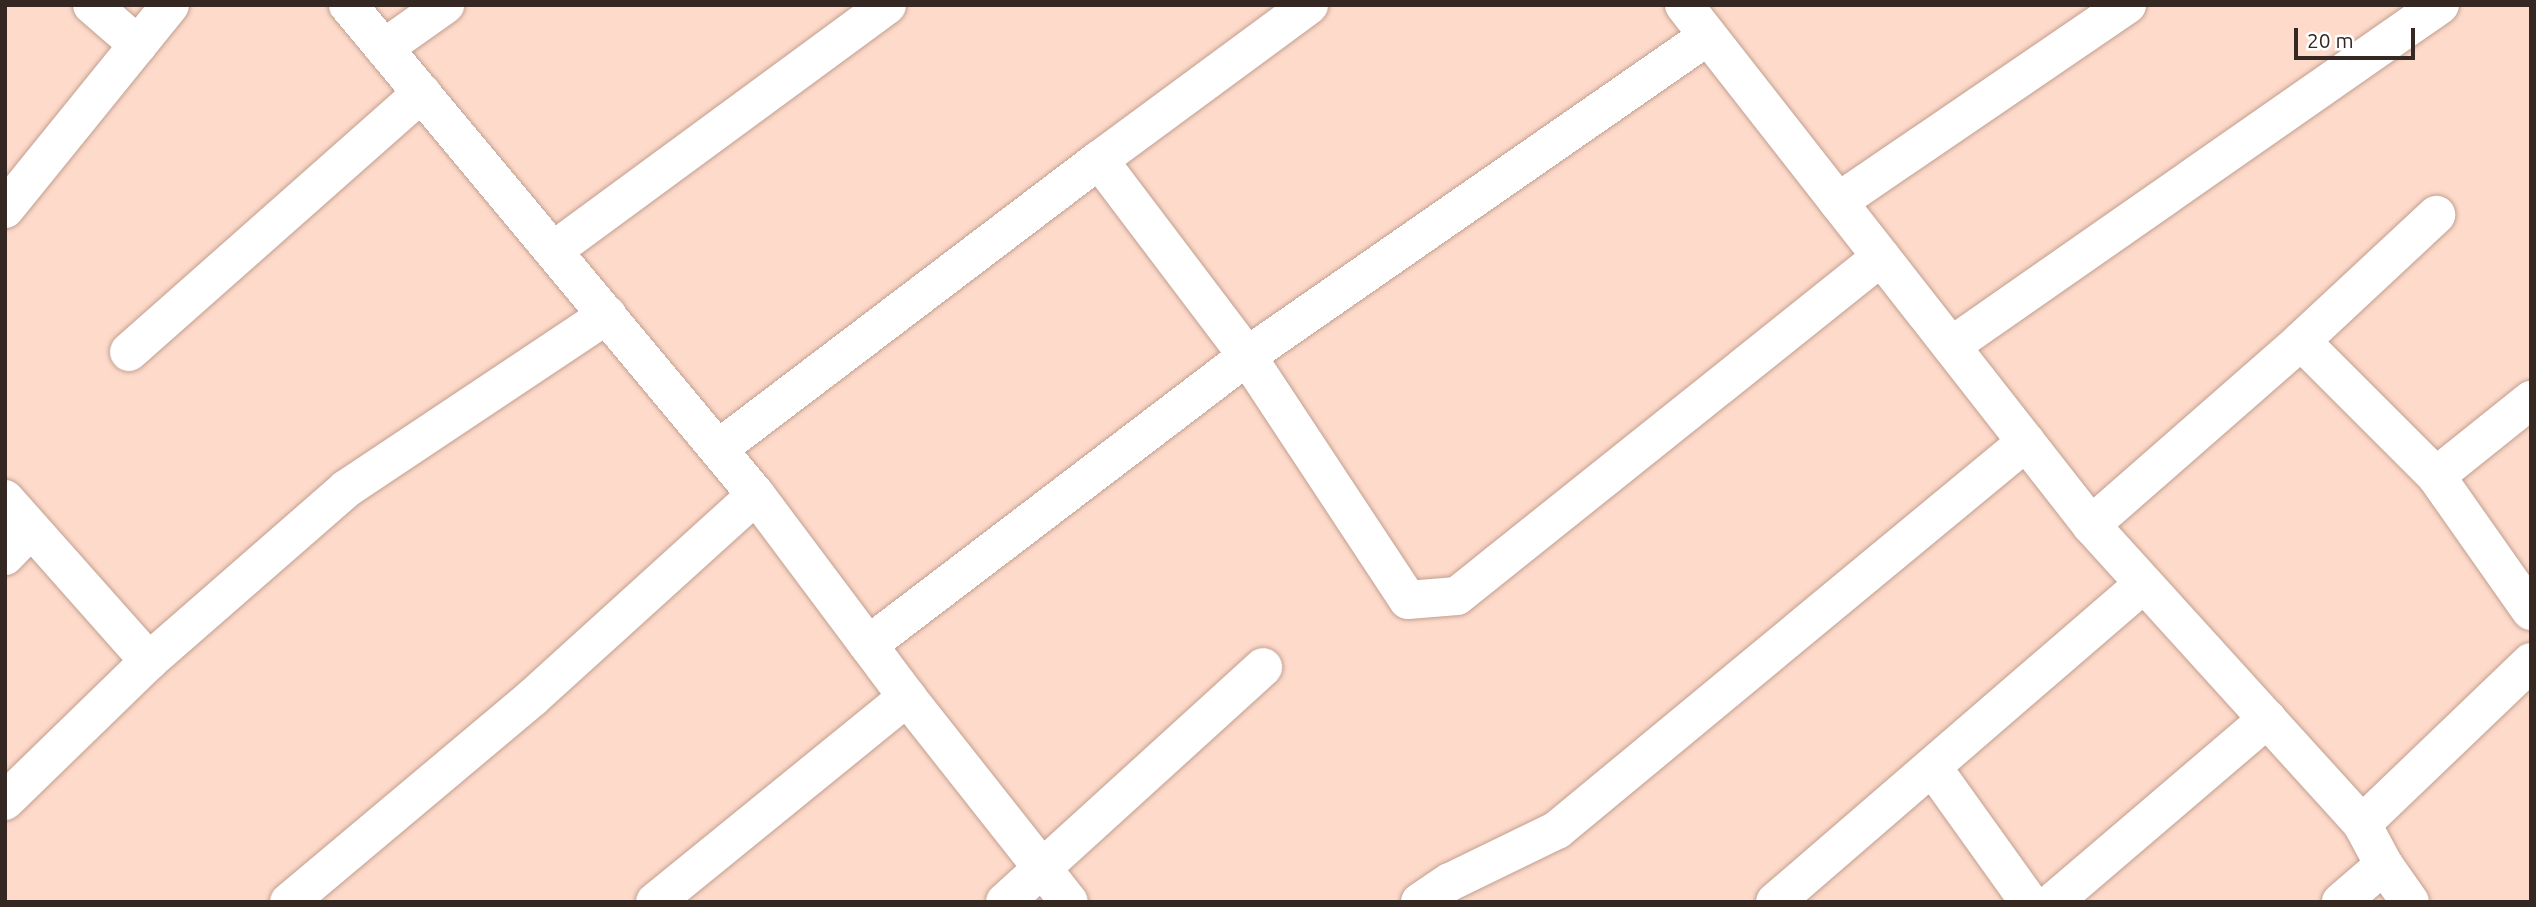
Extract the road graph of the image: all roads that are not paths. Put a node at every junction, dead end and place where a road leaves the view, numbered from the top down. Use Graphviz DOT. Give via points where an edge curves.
graph roads {
  1 [pos="92,5"];
  2 [pos="170,5"];
  3 [pos="348,5"];
  4 [pos="445,5"];
  5 [pos="887,5"];
  6 [pos="1310,5"];
  7 [pos="1684,5"];
  8 [pos="2127,5"];
  9 [pos="2440,5"];
  10 [pos="1708,36"];
  11 [pos="138,45"];
  12 [pos="384,48"];
  13 [pos="422,93"];
  14 [pos="1099,160"];
  15 [pos="1838,202"];
  16 [pos="5,209"];
  17 [pos="2436,215"];
  18 [pos="554,250"];
  19 [pos="1881,257"];
  20 [pos="607,315"];
  21 [pos="2301,341"];
  22 [pos="1951,346"];
  23 [pos="129,352"];
  24 [pos="1247,356"];
  25 [pos="2531,400"];
  26 [pos="2026,442"];
  27 [pos="718,449"];
  28 [pos="2436,476"];
  29 [pos="756,495"];
  30 [pos="5,499"];
  31 [pos="2091,525"];
  32 [pos="31,529"];
  33 [pos="5,556"];
  34 [pos="2144,584"];
  35 [pos="2531,611"];
  36 [pos="868,645"];
  37 [pos="149,661"];
  38 [pos="2531,662"];
  39 [pos="1264,667"];
  40 [pos="907,697"];
  41 [pos="2267,719"];
  42 [pos="1933,768"];
  43 [pos="5,801"];
  44 [pos="2362,824"];
  45 [pos="2384,865"];
  46 [pos="1044,870"];
  47 [pos="289,902"];
  48 [pos="655,902"];
  49 [pos="1005,902"];
  50 [pos="1069,902"];
  51 [pos="1420,902"];
  52 [pos="1775,902"];
  53 [pos="2029,902"];
  54 [pos="2053,902"];
  55 [pos="2341,902"];
  56 [pos="2410,902"];
  1 -- 11 [label="street"];
  2 -- 11 [label="street"];
  3 -- 12 [label="street"];
  4 -- 12 [label="street"];
  5 -- 18 [label="street"];
  6 -- 14 [label="street"];
  7 -- 10 [label="street"];
  8 -- 15 [label="street"];
  9 -- 22 [label="street"];
  10 -- 15 [label="street"];
  10 -- 24 [label="street"];
  11 -- 16 [label="street"];
  12 -- 13 [label="street"];
  13 -- 18 [label="street"];
  13 -- 23 [label="street"];
  14 -- 24 [label="street"];
  14 -- 27 [label="street"];
  15 -- 19 [label="street"];
  17 -- 21 [label="street"];
  18 -- 20 [label="street"];
  19 -- 22 [label="street"];
  19 -- 24 [label="street" via="1457,596 1408,600"];
  20 -- 27 [label="street"];
  20 -- 37 [label="street" via="346,488"];
  21 -- 28 [label="street"];
  21 -- 31 [label="street"];
  22 -- 26 [label="street"];
  24 -- 36 [label="street"];
  25 -- 28 [label="street"];
  26 -- 31 [label="street"];
  26 -- 51 [label="street" via="1557,830 1450,882"];
  27 -- 29 [label="street"];
  28 -- 35 [label="street"];
  29 -- 36 [label="street"];
  29 -- 47 [label="street" via="532,698"];
  30 -- 32 [label="street"];
  31 -- 34 [label="street"];
  32 -- 33 [label="street"];
  32 -- 37 [label="street"];
  34 -- 41 [label="street"];
  34 -- 42 [label="street"];
  36 -- 40 [label="street"];
  37 -- 43 [label="street"];
  38 -- 44 [label="street"];
  39 -- 46 [label="street"];
  40 -- 46 [label="street"];
  40 -- 48 [label="street"];
  41 -- 44 [label="street"];
  41 -- 54 [label="street"];
  42 -- 52 [label="street"];
  42 -- 53 [label="street"];
  44 -- 45 [label="street"];
  45 -- 55 [label="street"];
  45 -- 56 [label="street"];
  46 -- 49 [label="street"];
  46 -- 50 [label="street"];
}
